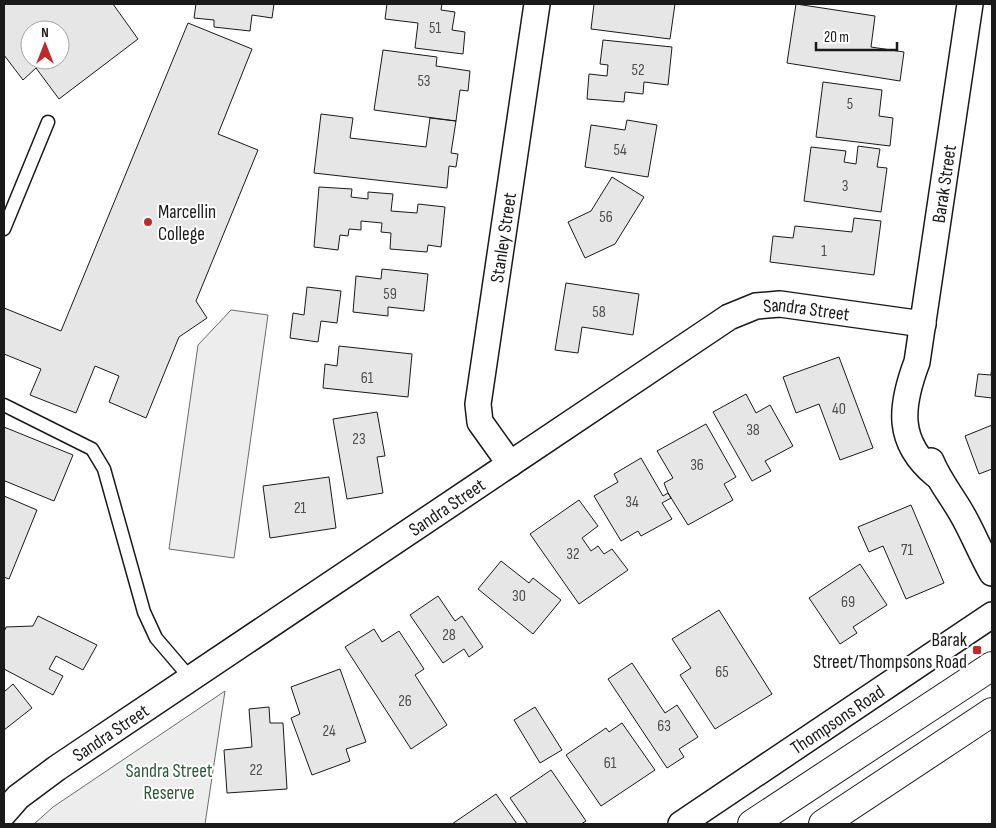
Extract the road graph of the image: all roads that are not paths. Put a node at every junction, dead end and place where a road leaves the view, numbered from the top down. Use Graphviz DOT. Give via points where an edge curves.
graph roads {
  1 [pos="537,4"];
  2 [pos="970,4"];
  3 [pos="48,122"];
  4 [pos="4,229"];
  5 [pos="923,324"];
  6 [pos="4,405"];
  7 [pos="510,464"];
  8 [pos="962,514"];
  9 [pos="992,546"];
  10 [pos="992,573"];
  11 [pos="992,615"];
  12 [pos="992,666"];
  13 [pos="191,679"];
  14 [pos="992,712"];
  15 [pos="4,813"];
  16 [pos="680,824"];
  17 [pos="752,824"];
  18 [pos="823,824"];
  1 -- 7 [label="street, Stanley Street" via="478,404 480,422"];
  2 -- 5 [label="street, Barak Street"];
  3 -- 4 [label="lane"];
  5 -- 7 [label="street, Sandra Street" via="780,304 742,310"];
  5 -- 8 [label="street, Barak Street" via="917,362 922,433 936,475"];
  6 -- 13 [label="lane" via="92,449 104,469 148,621 165,650"];
  7 -- 13 [label="street, Sandra Street"];
  8 -- 9 [label="street, Barak Street"];
  8 -- 10 [label="street, Barak Street"];
  11 -- 16 [label="street, Thompsons Road"];
  12 -- 17 [label="main road"];
  13 -- 15 [label="street, Sandra Street" via="33,785"];
  14 -- 18 [label="main road"];
}
